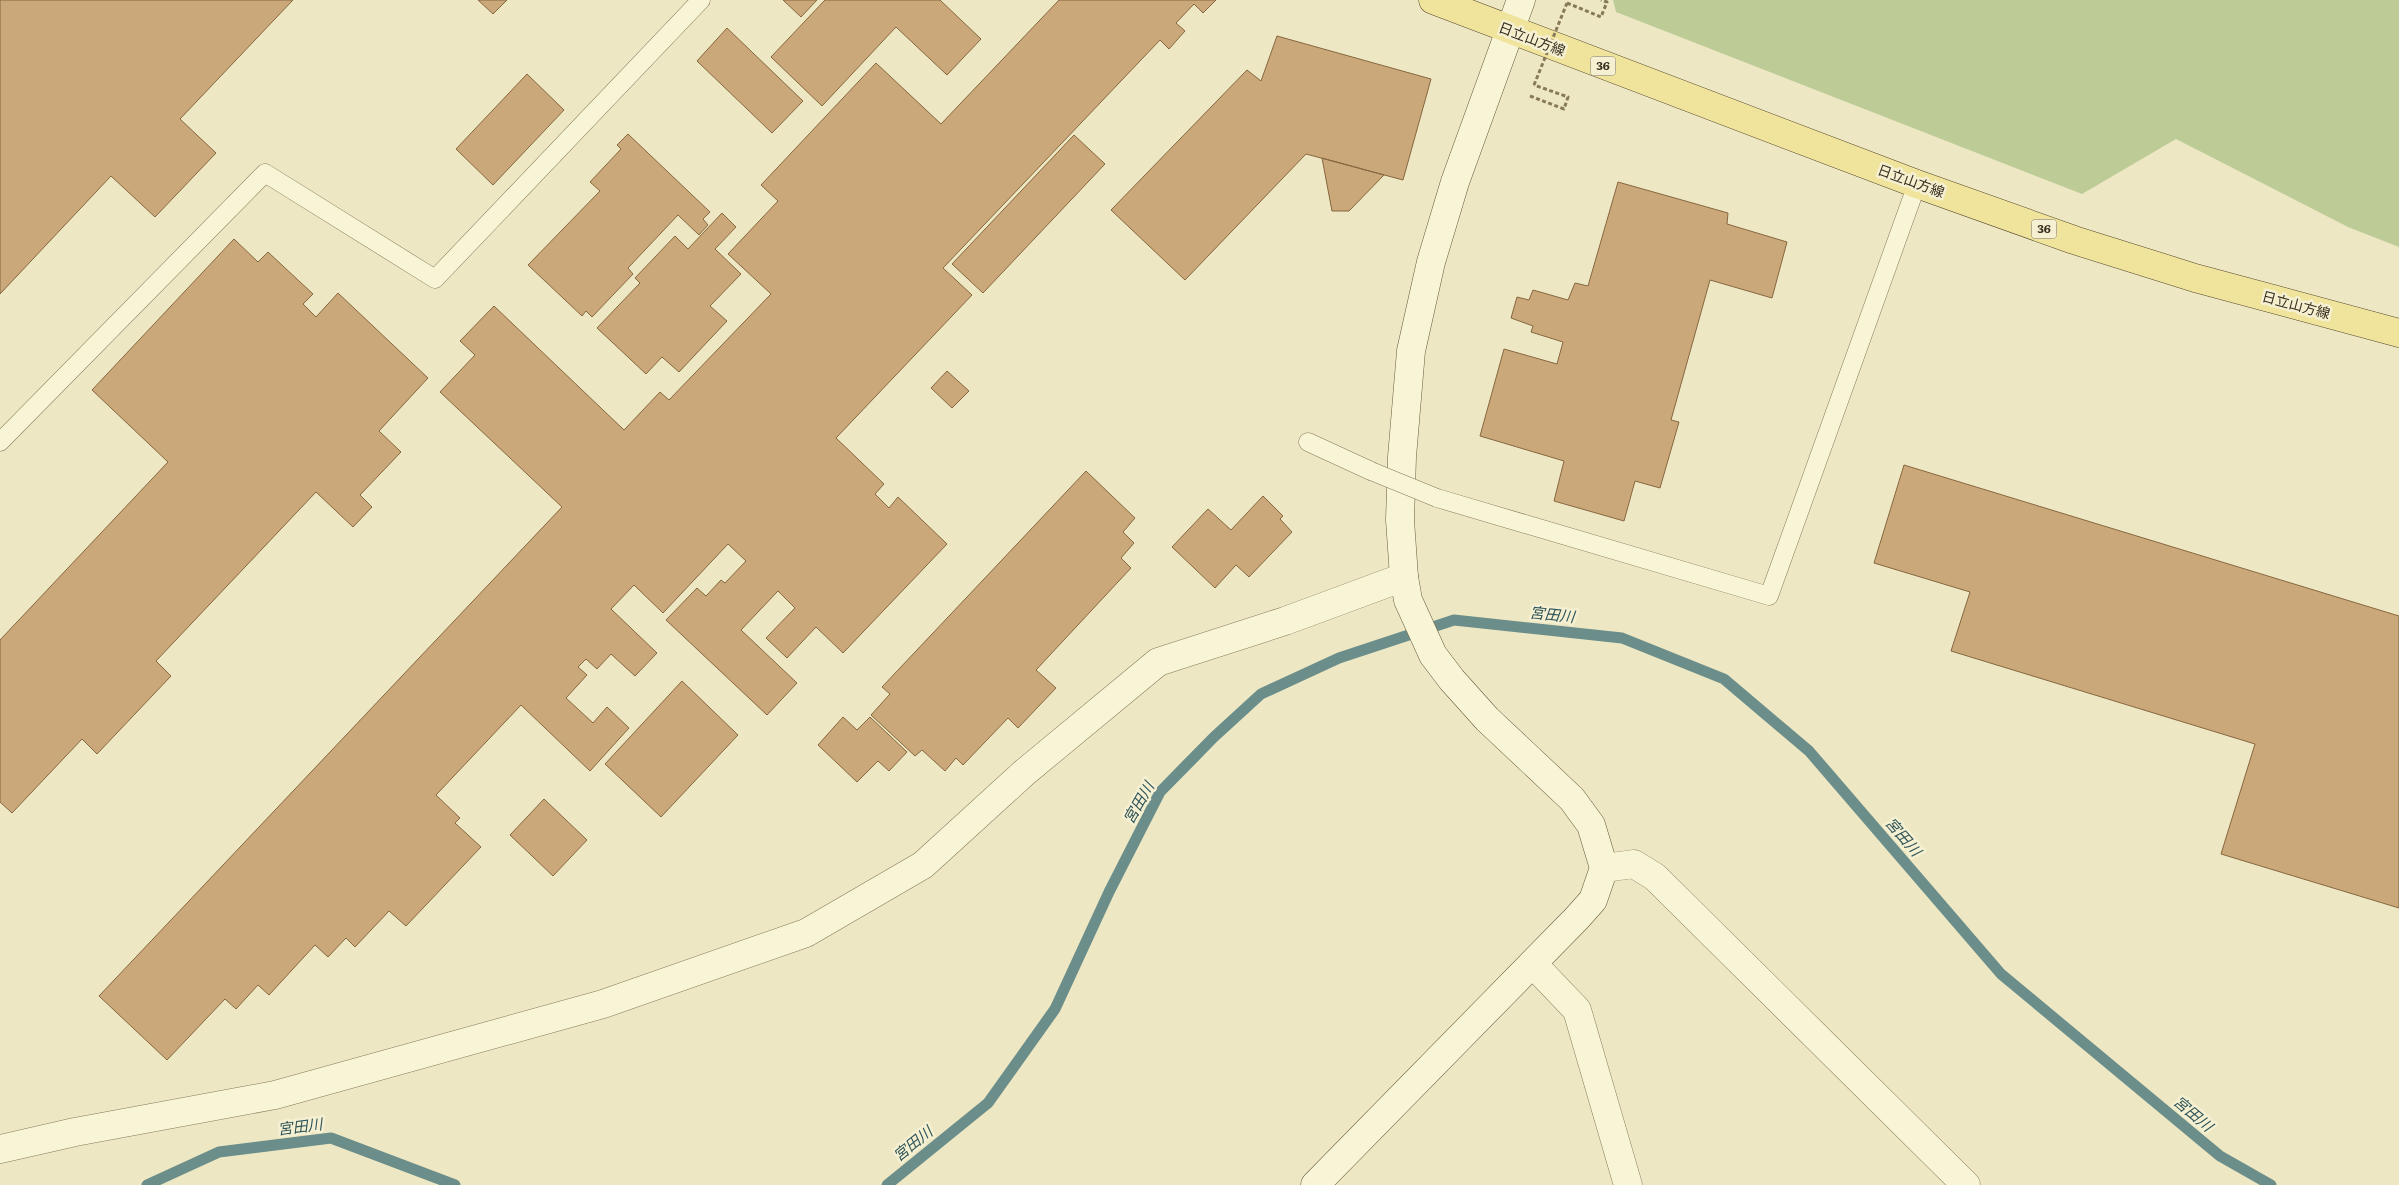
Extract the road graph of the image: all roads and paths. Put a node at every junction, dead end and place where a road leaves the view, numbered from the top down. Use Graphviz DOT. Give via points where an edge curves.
graph roads {
  1 [pos="701,0"];
  2 [pos="1433,0"];
  3 [pos="1521,0"];
  4 [pos="1601,0"];
  5 [pos="1509,30"];
  6 [pos="1530,96"];
  7 [pos="1917,184"];
  8 [pos="2399,332"];
  9 [pos="0,442"];
  10 [pos="1308,442"];
  11 [pos="1406,589"];
  12 [pos="1604,868"];
  13 [pos="1533,964"];
  14 [pos="0,1149"];
  15 [pos="1315,1185"];
  16 [pos="1628,1185"];
  17 [pos="1966,1185"];
  1 -- 9 [label="lane" via="435,279 265,173"];
  2 -- 5 [label="main road, 日立山方線 / 36"];
  3 -- 5 [label="street"];
  4 -- 6 [label="path, bridge" via="1607,2 1600,17 1567,3 1534,85 1568,97 1564,109"];
  5 -- 7 [label="main road, 日立山方線 / 36"];
  5 -- 11 [label="street" via="1433,253 1411,351 1400,520"];
  7 -- 8 [label="main road, 日立山方線 / 36" via="2074,240 2186,275"];
  7 -- 10 [label="lane, bridge" via="1769,596 1437,498"];
  11 -- 12 [label="street" via="1433,655 1487,719 1572,799 1591,825"];
  11 -- 14 [label="street" via="1284,621 1158,662 1025,772 923,865 806,933 603,1004 275,1095"];
  12 -- 13 [label="street" via="1593,900"];
  12 -- 17 [label="street" via="1634,864 1655,877"];
  13 -- 15 [label="street"];
  13 -- 16 [label="street" via="1577,1010"];
}
